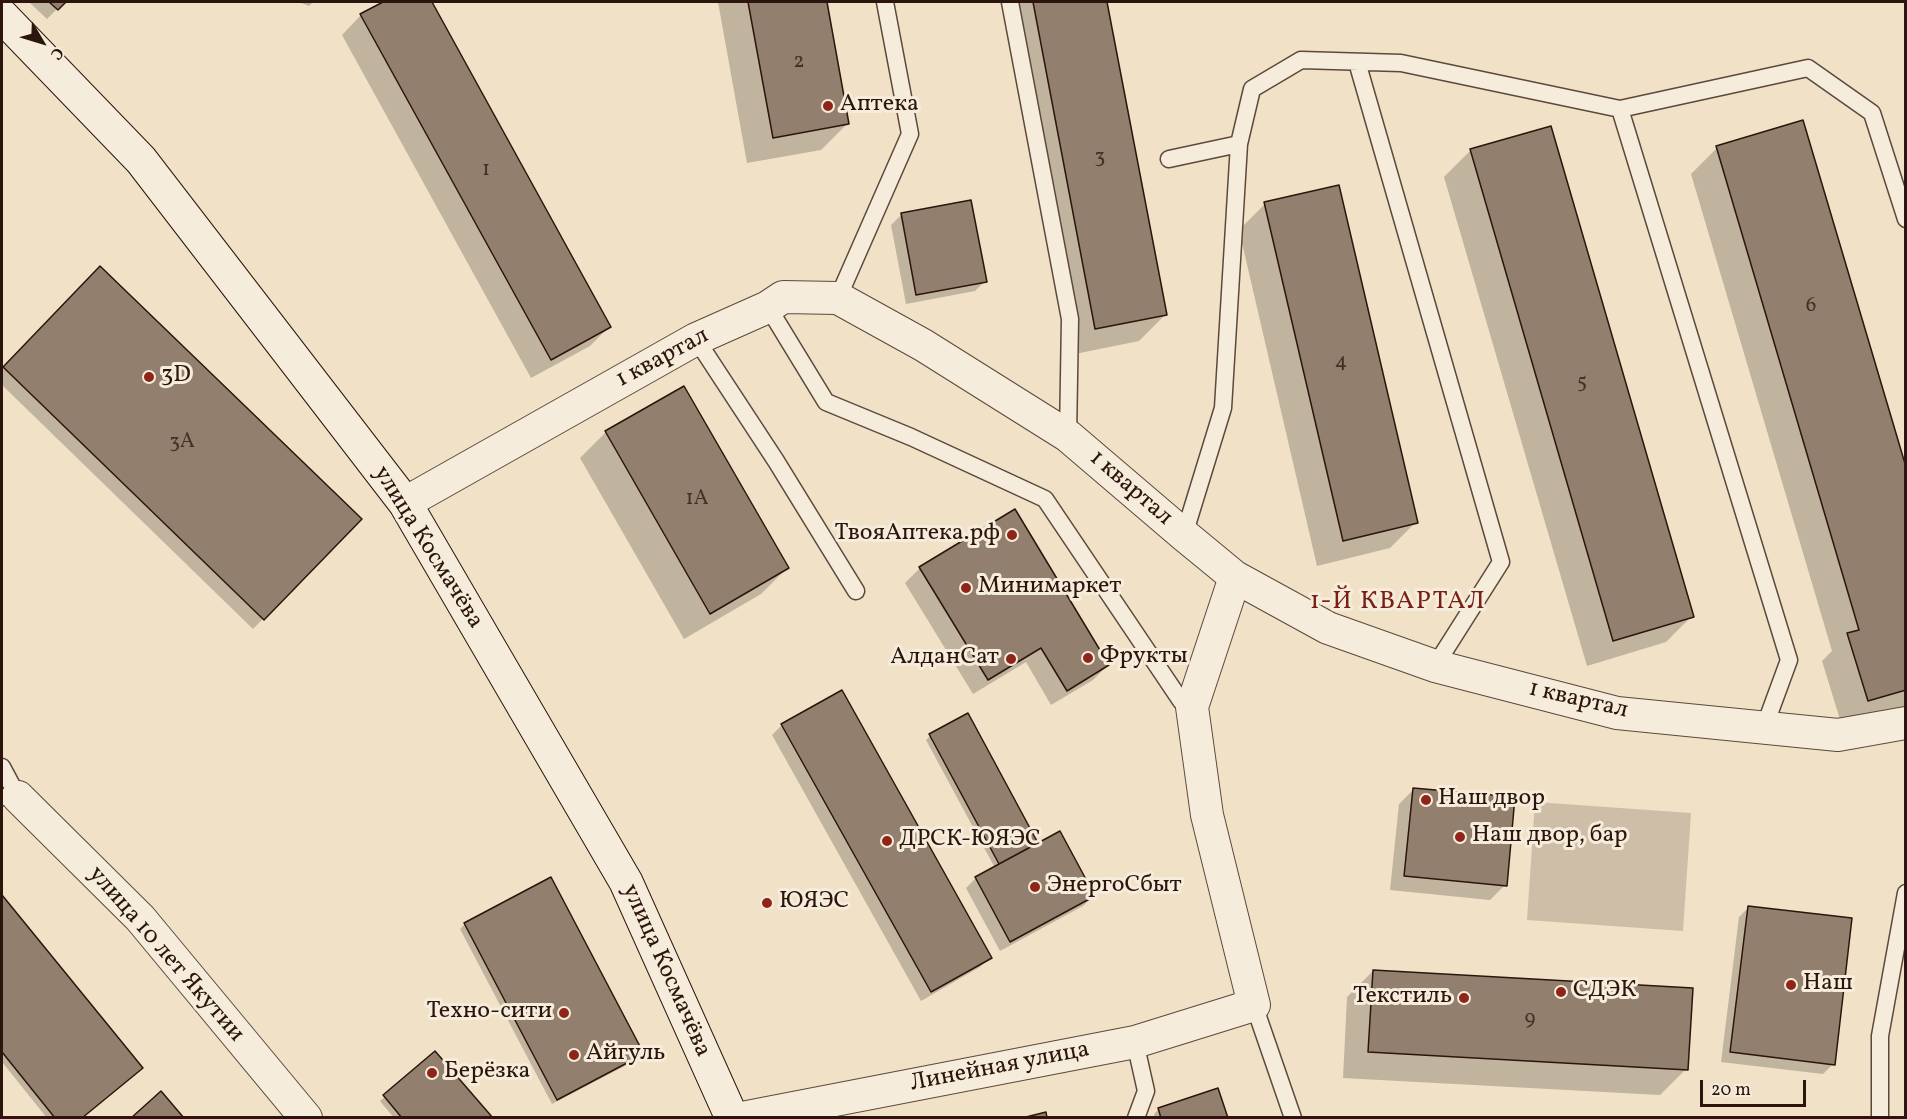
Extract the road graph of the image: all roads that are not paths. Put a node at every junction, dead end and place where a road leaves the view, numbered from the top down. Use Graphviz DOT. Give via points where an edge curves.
graph roads {
  1 [pos="885,2"];
  2 [pos="1010,2"];
  3 [pos="2,16"];
  4 [pos="1357,62"];
  5 [pos="1620,109"];
  6 [pos="1239,144"];
  7 [pos="1169,159"];
  8 [pos="1905,219"];
  9 [pos="838,298"];
  10 [pos="768,307"];
  11 [pos="696,339"];
  12 [pos="1068,436"];
  13 [pos="405,503"];
  14 [pos="1184,535"];
  15 [pos="1235,576"];
  16 [pos="856,591"];
  17 [pos="1435,666"];
  18 [pos="1192,707"];
  19 [pos="1905,723"];
  20 [pos="1764,728"];
  21 [pos="2,767"];
  22 [pos="10,797"];
  23 [pos="1905,893"];
  24 [pos="1254,1005"];
  25 [pos="1135,1042"];
  26 [pos="748,1117"];
  27 [pos="306,1118"];
  28 [pos="1136,1118"];
  29 [pos="1293,1118"];
  30 [pos="1880,1118"];
  1 -- 9 [label="lane" via="910,134"];
  2 -- 12 [label="lane" via="1070,319"];
  3 -- 13 [label="main road, улица Космачёва" via="141,160"];
  4 -- 5 [label="lane" via="1401,63"];
  4 -- 6 [label="lane" via="1301,60 1252,89"];
  4 -- 17 [label="lane" via="1501,562"];
  5 -- 8 [label="lane" via="1808,68 1872,113"];
  5 -- 20 [label="lane" via="1789,660"];
  6 -- 7 [label="lane"];
  6 -- 14 [label="lane" via="1223,408"];
  9 -- 10 [label="street, 1 квартал" via="783,297"];
  9 -- 12 [label="street, 1 квартал" via="923,345"];
  10 -- 11 [label="street, 1 квартал"];
  10 -- 18 [label="lane" via="826,402 1045,500 1181,701"];
  11 -- 13 [label="street, 1 квартал"];
  11 -- 16 [label="lane"];
  12 -- 14 [label="street, 1 квартал"];
  13 -- 26 [label="main road, улица Космачёва" via="626,882"];
  14 -- 15 [label="street, 1 квартал"];
  15 -- 17 [label="street, 1 квартал" via="1328,628"];
  15 -- 18 [label="street"];
  17 -- 20 [label="street, 1 квартал" via="1617,714"];
  18 -- 24 [label="street" via="1207,815"];
  19 -- 20 [label="street, 1 квартал" via="1838,735"];
  21 -- 22 [label="lane"];
  22 -- 27 [label="street, улица 10 лет Якутии" via="140,918"];
  23 -- 30 [label="lane" via="1880,1036"];
  24 -- 25 [label="street, Линейная улица"];
  24 -- 29 [label="lane"];
  25 -- 26 [label="street, Линейная улица"];
  25 -- 28 [label="lane" via="1146,1091"];
}
